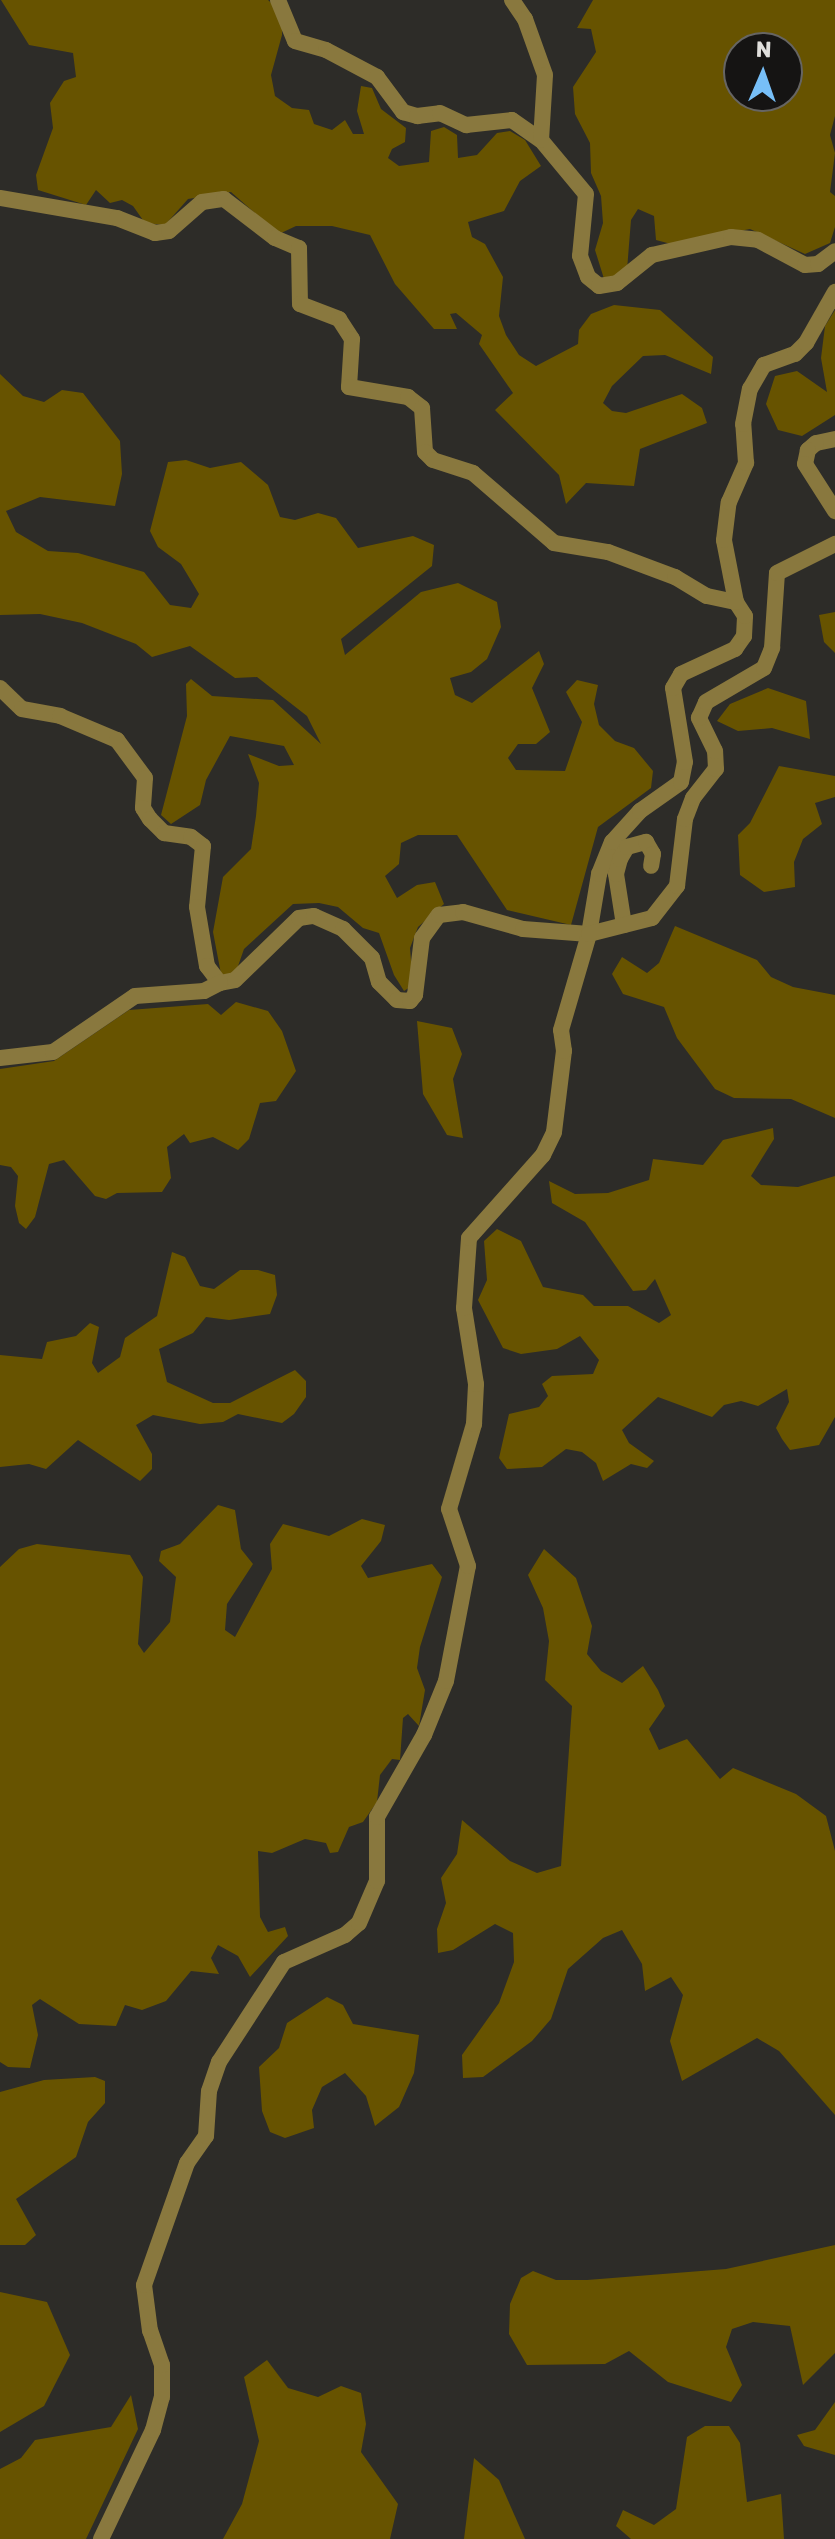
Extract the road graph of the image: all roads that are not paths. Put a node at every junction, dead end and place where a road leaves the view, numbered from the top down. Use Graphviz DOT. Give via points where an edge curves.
graph roads {
  1 [pos="278,0"];
  2 [pos="512,0"];
  3 [pos="541,140"];
  4 [pos="0,198"];
  5 [pos="835,251"];
  6 [pos="835,292"];
  7 [pos="835,439"];
  8 [pos="835,511"];
  9 [pos="835,544"];
  10 [pos="736,602"];
  11 [pos="0,688"];
  12 [pos="651,866"];
  13 [pos="624,925"];
  14 [pos="589,934"];
  15 [pos="220,983"];
  16 [pos="0,1058"];
  17 [pos="101,2539"];
  1 -- 3 [label="street" via="295,41 326,50 377,77 403,112 440,113 466,125 512,120"];
  2 -- 3 [label="street" via="525,19 545,75"];
  3 -- 5 [label="street" via="586,194 580,256 588,277 599,286 617,283 652,255 731,237 758,240 805,265 818,264"];
  4 -- 10 [label="street" via="117,218 155,233 169,231 202,202 224,199 275,238 299,248 300,304 339,319 352,339 349,387 408,397 422,408 425,452 433,460 473,473 554,543 608,552 675,577 707,596"];
  6 -- 10 [label="street" via="806,343 795,354 764,365 750,389 743,424 746,463 729,502 724,540"];
  7 -- 8 [label="street" via="816,443 805,464"];
  9 -- 13 [label="street" via="777,573 772,648 764,668 706,702 699,718 715,751 716,769 693,798 685,819 677,886 652,918"];
  10 -- 14 [label="street" via="745,616 744,636 735,649 681,674 673,688 685,762 681,782 640,811 612,842 599,874"];
  11 -- 15 [label="street" via="22,709 60,716 117,740 145,778 143,808 150,819 164,833 191,837 203,846 197,907 207,966"];
  12 -- 13 [label="street" via="653,854 646,842 627,847 620,859 616,874"];
  13 -- 14 [label="street"];
  14 -- 15 [label="street" via="523,929 463,912 439,915 422,938 410,1001 397,1000 379,982 372,958 343,929 314,916 299,918 235,980"];
  14 -- 17 [label="street" via="563,1016 554,1132 543,1155 469,1238 464,1308 476,1384 474,1424 449,1509 468,1566 446,1681 424,1735 377,1817 377,1881 359,1923 345,1935 284,1962 219,2062 209,2091 206,2136 187,2163 144,2285 150,2331 162,2365 162,2397 153,2430"];
  15 -- 16 [label="street" via="204,991 135,996 53,1052"];
}
